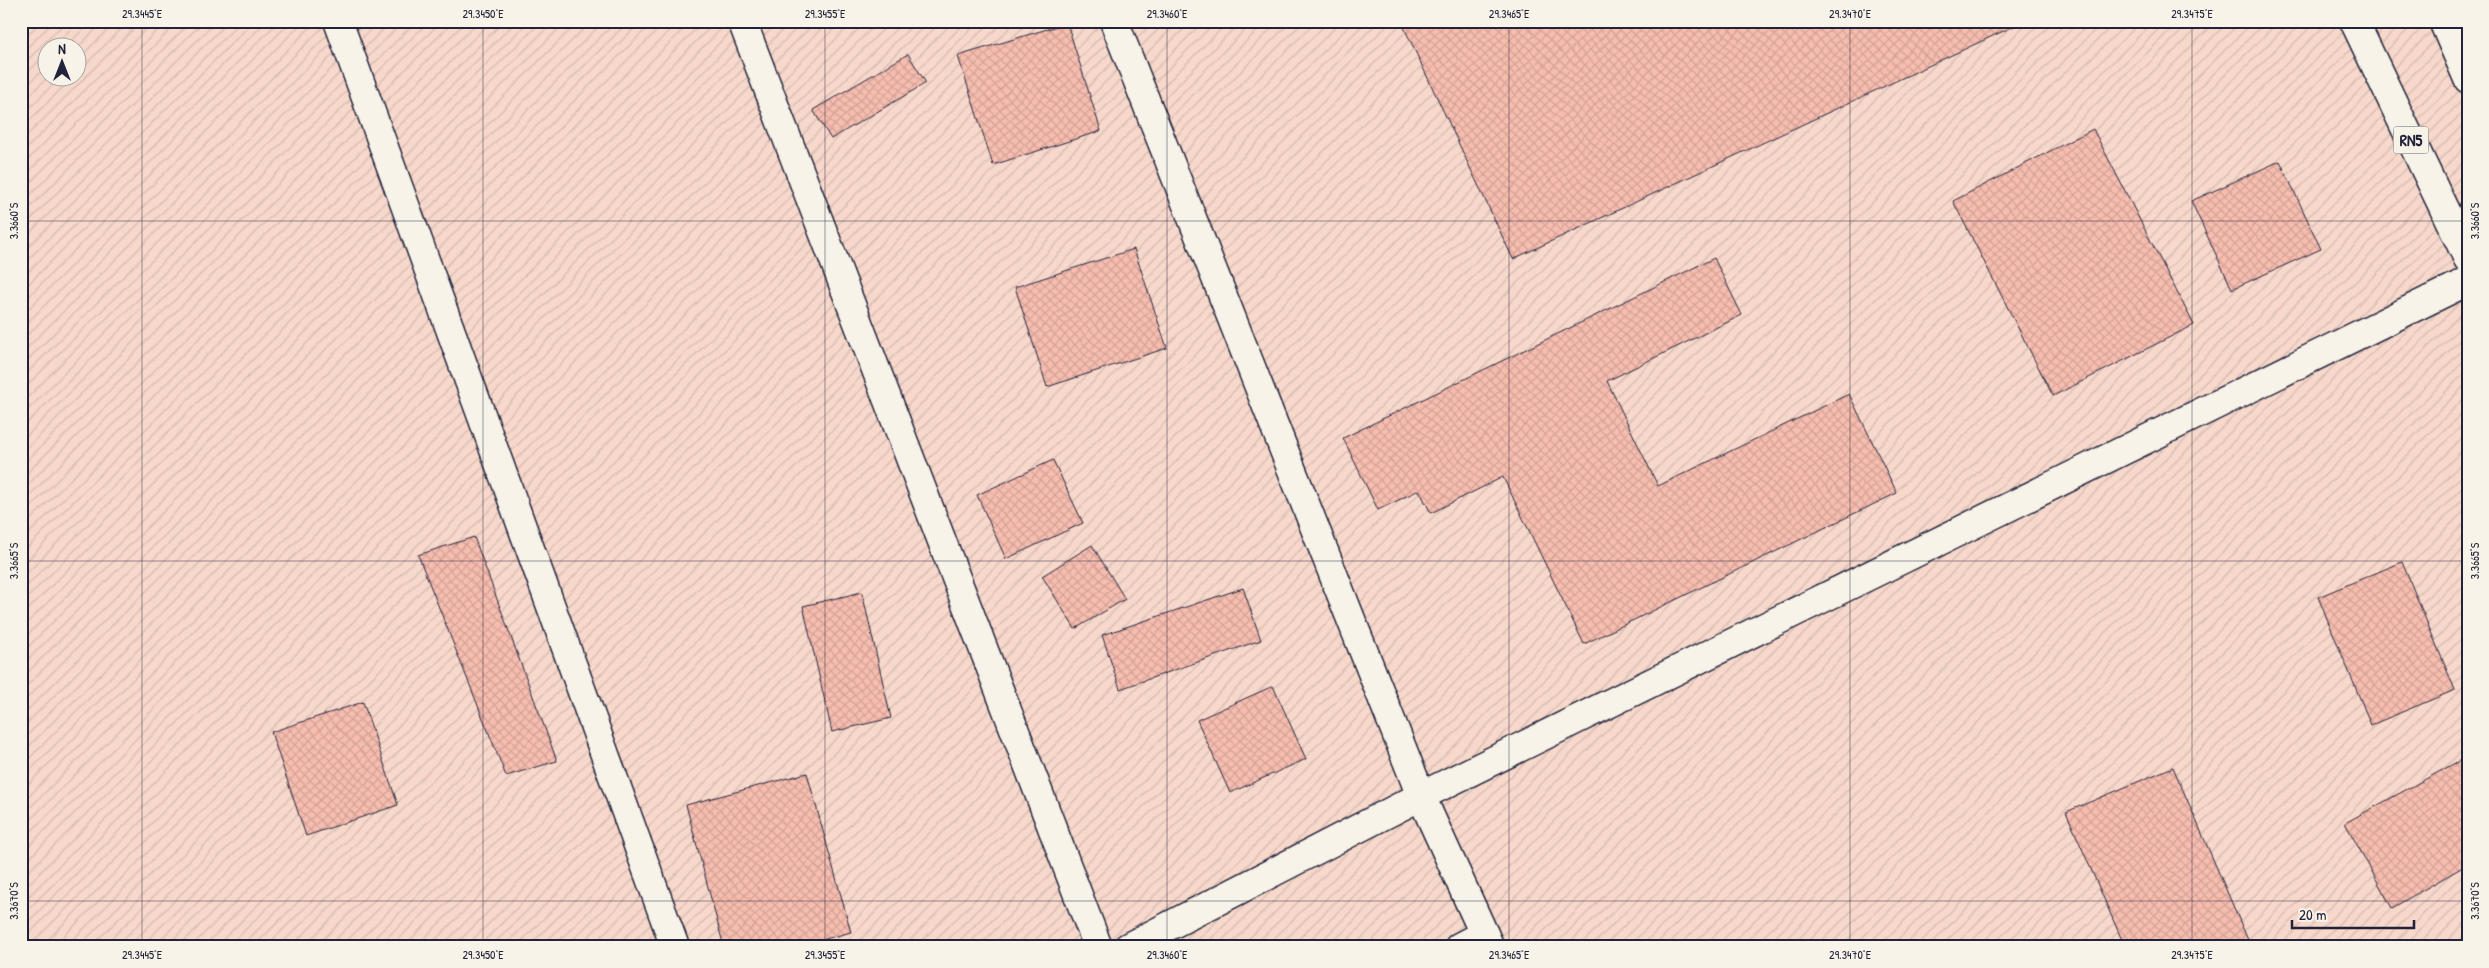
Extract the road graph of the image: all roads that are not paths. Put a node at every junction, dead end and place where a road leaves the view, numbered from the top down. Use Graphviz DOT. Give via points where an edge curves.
graph roads {
  1 [pos="338,21"];
  2 [pos="742,21"];
  3 [pos="1114,21"];
  4 [pos="2354,21"];
  5 [pos="2443,21"];
  6 [pos="2468,78"];
  7 [pos="2468,259"];
  8 [pos="2468,281"];
  9 [pos="1421,796"];
  10 [pos="1487,940"];
  11 [pos="675,947"];
  12 [pos="1098,947"];
  13 [pos="1128,947"];
  14 [pos="1459,947"];
  1 -- 11 [label="main road"];
  2 -- 12 [label="main road"];
  3 -- 9 [label="main road"];
  4 -- 7 [label="main road, RN5"];
  5 -- 6 [label="main road"];
  8 -- 9 [label="main road"];
  9 -- 10 [label="main road"];
  9 -- 13 [label="main road"];
  10 -- 14 [label="main road"];
}
